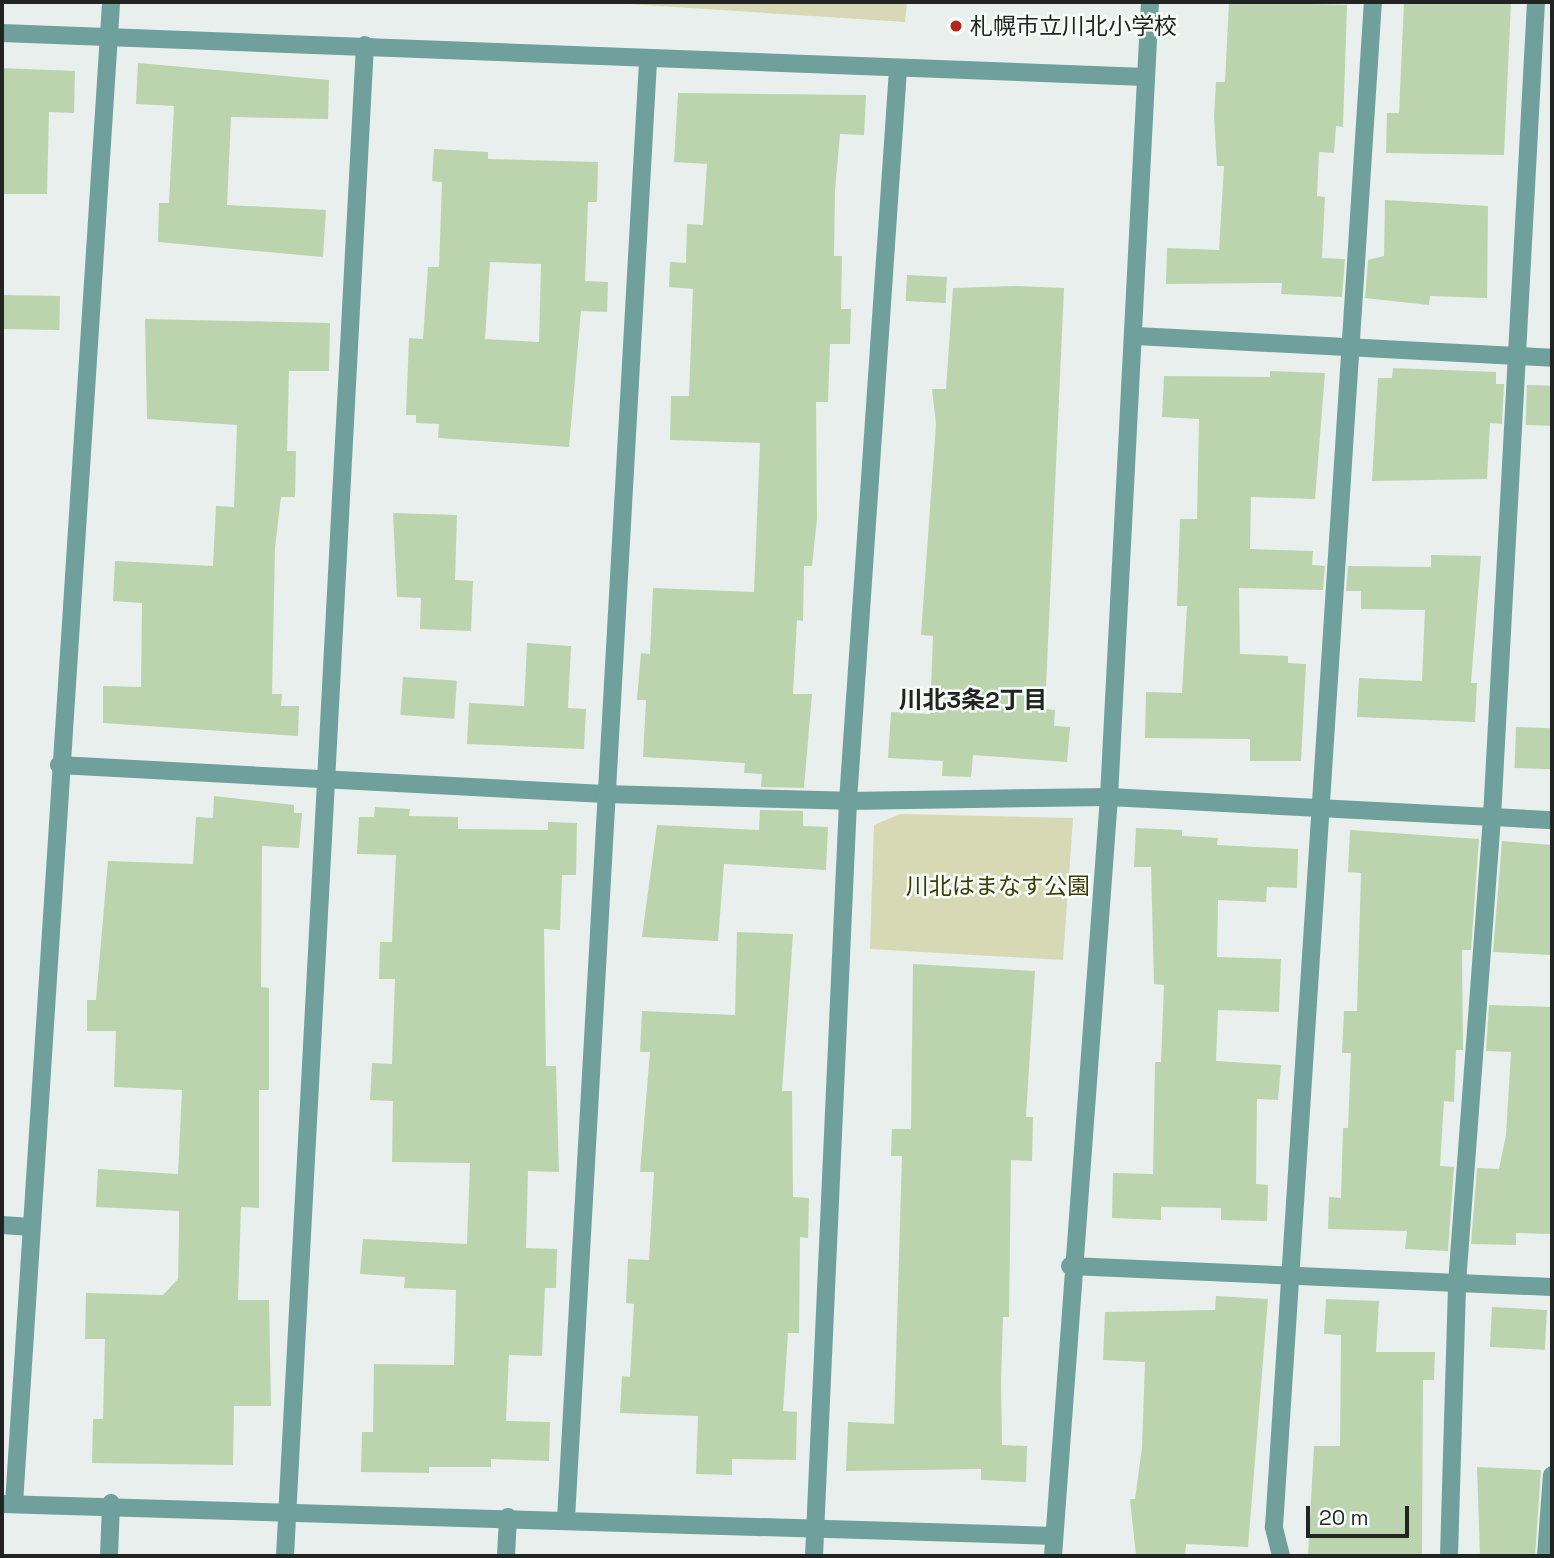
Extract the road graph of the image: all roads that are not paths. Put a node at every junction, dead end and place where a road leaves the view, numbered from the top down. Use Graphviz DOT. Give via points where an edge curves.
graph roads {
  1 [pos="111,2"];
  2 [pos="1150,2"];
  3 [pos="1373,2"];
  4 [pos="1536,2"];
  5 [pos="2,33"];
  6 [pos="109,36"];
  7 [pos="365,45"];
  8 [pos="648,60"];
  9 [pos="898,70"];
  10 [pos="1145,77"];
  11 [pos="1136,336"];
  12 [pos="1352,347"];
  13 [pos="1517,356"];
  14 [pos="1552,358"];
  15 [pos="59,765"];
  16 [pos="326,778"];
  17 [pos="604,794"];
  18 [pos="1109,797"];
  19 [pos="848,801"];
  20 [pos="1325,807"];
  21 [pos="1492,817"];
  22 [pos="1552,820"];
  23 [pos="2,1225"];
  24 [pos="31,1227"];
  25 [pos="1070,1266"];
  26 [pos="1291,1276"];
  27 [pos="1457,1283"];
  28 [pos="1552,1287"];
  29 [pos="1552,1475"];
  30 [pos="111,1503"];
  31 [pos="8,1504"];
  32 [pos="289,1509"];
  33 [pos="508,1517"];
  34 [pos="566,1519"];
  35 [pos="814,1527"];
  36 [pos="1054,1536"];
  37 [pos="109,1556"];
  38 [pos="285,1556"];
  39 [pos="506,1556"];
  40 [pos="814,1556"];
  41 [pos="1054,1556"];
  42 [pos="1281,1556"];
  43 [pos="1449,1556"];
  44 [pos="1546,1556"];
  1 -- 6 [label="street"];
  2 -- 10 [label="street"];
  3 -- 12 [label="street"];
  4 -- 13 [label="street"];
  5 -- 6 [label="street"];
  6 -- 7 [label="street"];
  6 -- 15 [label="street"];
  7 -- 8 [label="street"];
  7 -- 16 [label="street"];
  8 -- 9 [label="street"];
  8 -- 17 [label="street"];
  9 -- 10 [label="street"];
  9 -- 19 [label="street"];
  10 -- 11 [label="street"];
  11 -- 12 [label="street"];
  11 -- 18 [label="street"];
  12 -- 13 [label="street"];
  12 -- 20 [label="street"];
  13 -- 14 [label="street"];
  13 -- 21 [label="street"];
  15 -- 16 [label="street"];
  15 -- 24 [label="street"];
  16 -- 17 [label="street"];
  16 -- 32 [label="street"];
  17 -- 19 [label="street"];
  17 -- 34 [label="street"];
  18 -- 19 [label="street"];
  18 -- 20 [label="street"];
  18 -- 25 [label="street"];
  19 -- 35 [label="street"];
  20 -- 21 [label="street"];
  20 -- 26 [label="street"];
  21 -- 22 [label="street"];
  21 -- 27 [label="street"];
  23 -- 24 [label="street"];
  24 -- 31 [label="street"];
  25 -- 26 [label="street"];
  25 -- 36 [label="street"];
  26 -- 27 [label="street"];
  26 -- 42 [label="street" via="1274,1527"];
  27 -- 28 [label="street"];
  27 -- 43 [label="street"];
  29 -- 44 [label="street"];
  30 -- 31 [label="street"];
  30 -- 32 [label="street"];
  30 -- 37 [label="street"];
  32 -- 33 [label="street"];
  32 -- 38 [label="street"];
  33 -- 34 [label="street"];
  33 -- 39 [label="street"];
  34 -- 35 [label="street"];
  35 -- 36 [label="street"];
  35 -- 40 [label="street"];
  36 -- 41 [label="street"];
}
